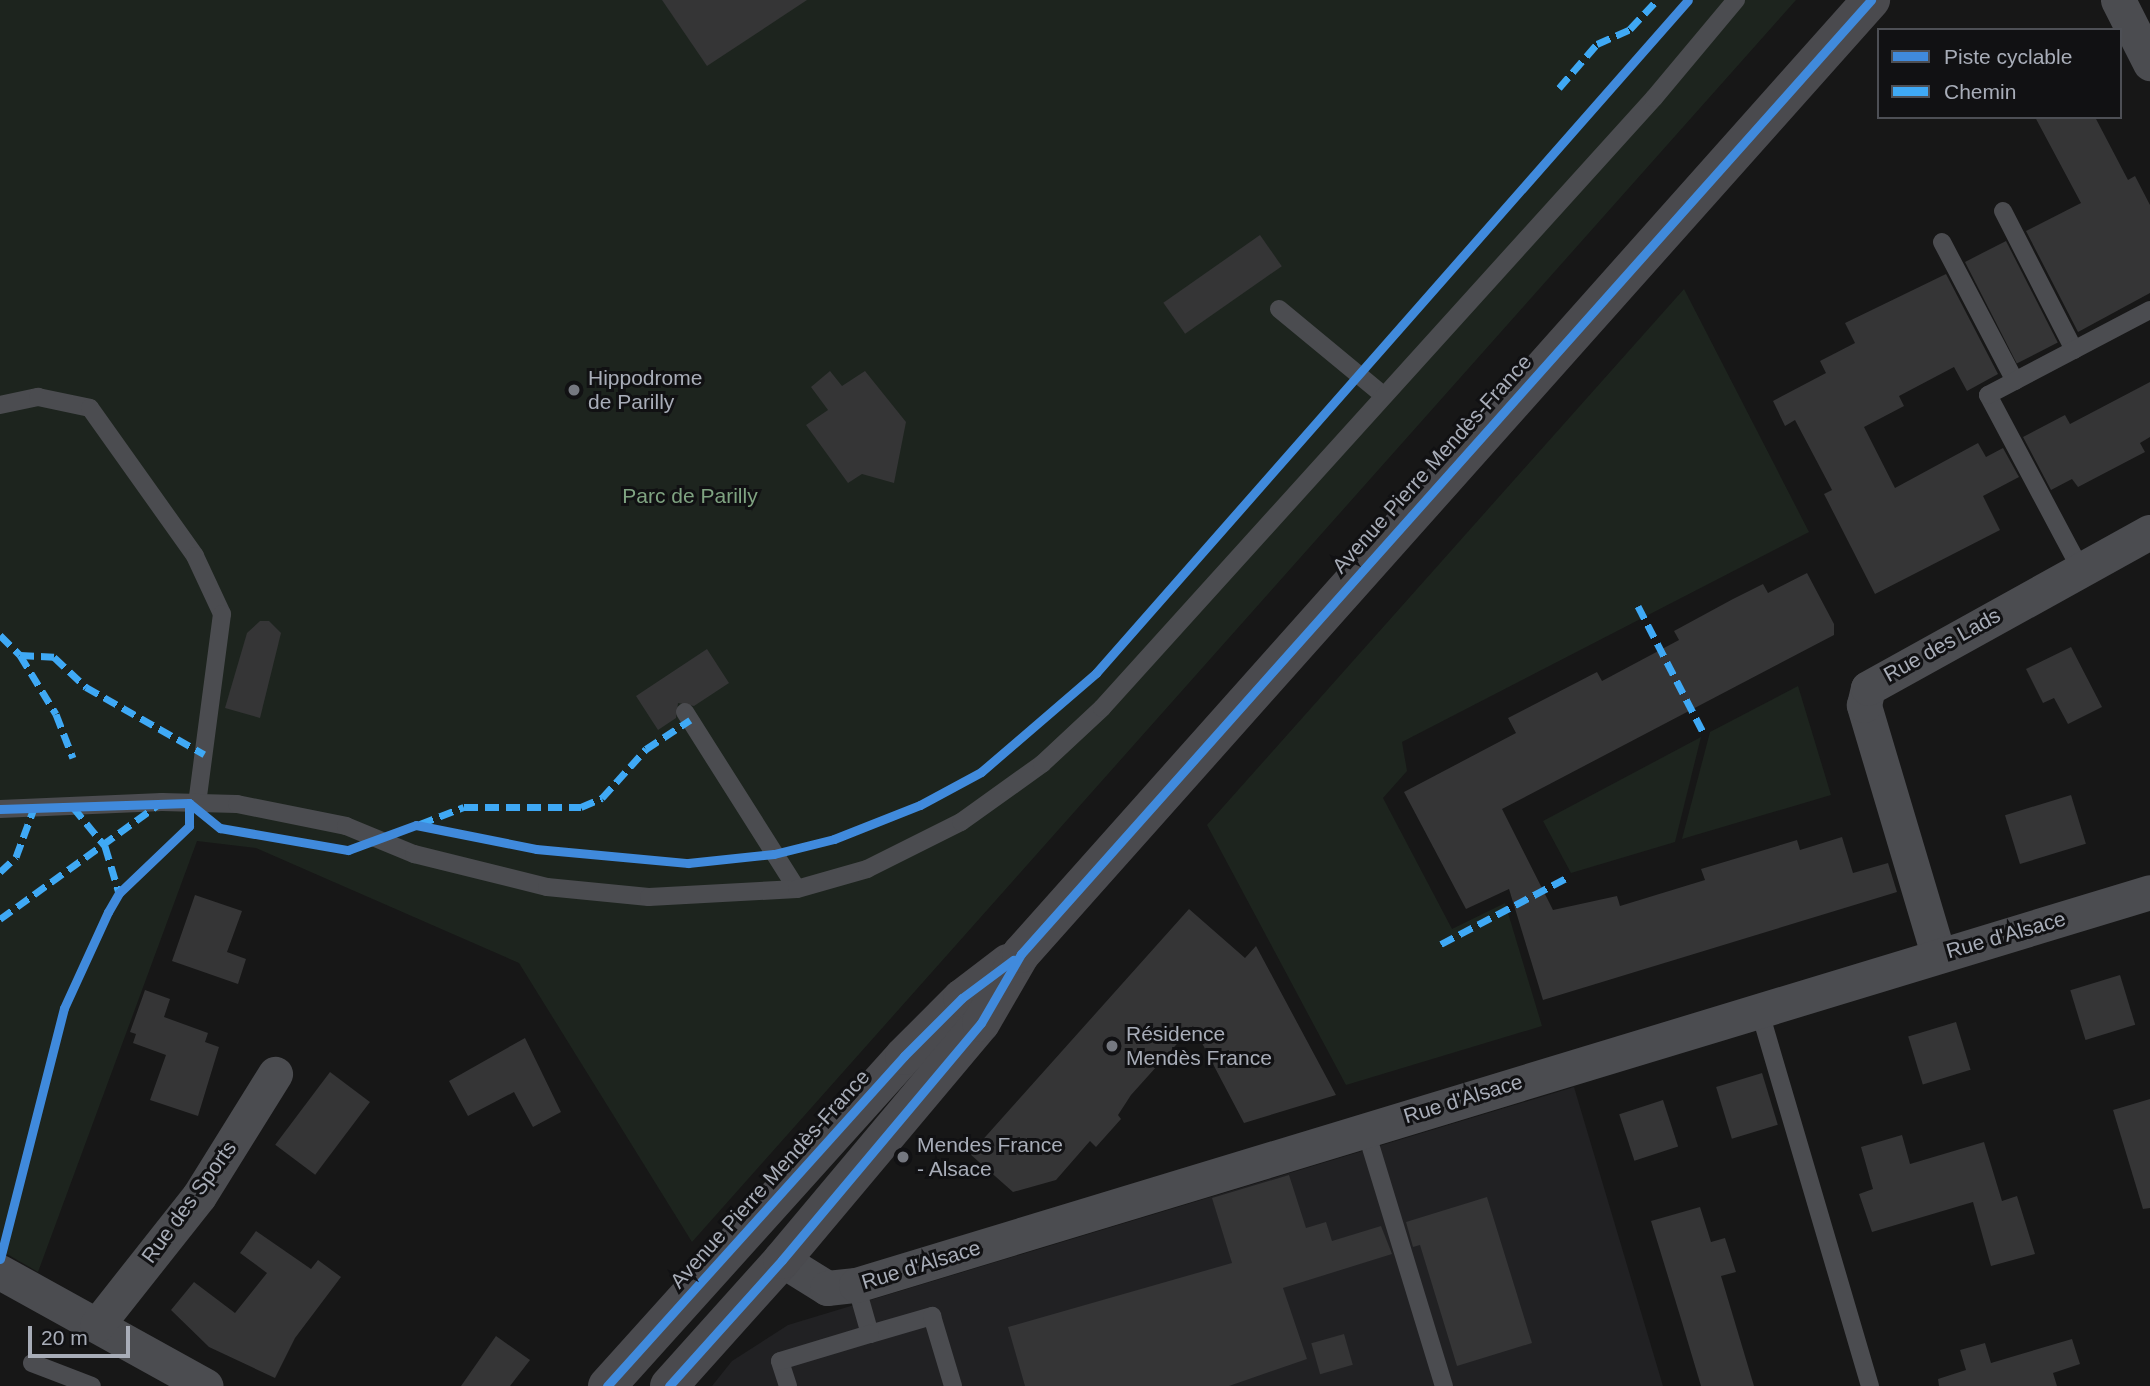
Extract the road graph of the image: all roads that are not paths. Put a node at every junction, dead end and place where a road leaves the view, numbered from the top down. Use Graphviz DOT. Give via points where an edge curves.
graph roads {
  1 [pos="1736,0"];
  2 [pos="1871,0"];
  3 [pos="2118,0"];
  4 [pos="2150,63"];
  5 [pos="2003,211"];
  6 [pos="1942,242"];
  7 [pos="1279,309"];
  8 [pos="2150,310"];
  9 [pos="2074,350"];
  10 [pos="2015,381"];
  11 [pos="1384,396"];
  12 [pos="0,405"];
  13 [pos="2150,532"];
  14 [pos="2080,568"];
  15 [pos="685,712"];
  16 [pos="197,803"];
  17 [pos="0,809"];
  18 [pos="796,889"];
  19 [pos="2150,892"];
  20 [pos="1938,954"];
  21 [pos="1759,1009"];
  22 [pos="972,1010"];
  23 [pos="275,1074"];
  24 [pos="1365,1128"];
  25 [pos="782,1260"];
  26 [pos="0,1272"];
  27 [pos="856,1285"];
  28 [pos="97,1325"];
  29 [pos="870,1334"];
  30 [pos="32,1363"];
  31 [pos="72,1382"];
  32 [pos="92,1386"];
  33 [pos="206,1386"];
  34 [pos="607,1386"];
  35 [pos="669,1386"];
  36 [pos="788,1386"];
  37 [pos="953,1386"];
  38 [pos="1444,1386"];
  39 [pos="1870,1386"];
  1 -- 11 [label="lane" via="1654,99"];
  2 -- 22 [label="main road, Avenue Pierre Mendès-France"];
  3 -- 4 [label="street"];
  5 -- 9 [label="lane"];
  6 -- 10 [label="lane"];
  7 -- 11 [label="lane"];
  8 -- 9 [label="lane"];
  9 -- 10 [label="lane"];
  10 -- 14 [label="lane" via="1988,395"];
  11 -- 18 [label="lane" via="1102,708 1042,764 961,822 867,869"];
  12 -- 16 [label="lane" via="38,397 90,408 195,556 222,614"];
  13 -- 14 [label="street, Rue des Lads"];
  14 -- 20 [label="street, Rue des Lads" via="1868,688 1864,705"];
  15 -- 18 [label="lane"];
  16 -- 17 [label="lane"];
  16 -- 18 [label="lane" via="237,804 346,827 414,854 547,887 649,897"];
  19 -- 20 [label="street, Rue d'Alsace"];
  20 -- 21 [label="street, Rue d'Alsace"];
  21 -- 24 [label="street, Rue d'Alsace"];
  21 -- 39 [label="lane"];
  22 -- 25 [label="main road"];
  22 -- 34 [label="main road, Avenue Pierre Mendès-France"];
  23 -- 28 [label="street, Rue des Sports" via="199,1196"];
  24 -- 27 [label="street, Rue d'Alsace"];
  24 -- 38 [label="lane"];
  25 -- 27 [label="street, Rue d'Alsace" via="827,1288"];
  25 -- 35 [label="main road"];
  26 -- 28 [label="street"];
  27 -- 29 [label="lane"];
  28 -- 33 [label="street"];
  29 -- 36 [label="lane" via="780,1361"];
  29 -- 37 [label="lane" via="932,1316"];
  30 -- 31 [label="lane"];
  31 -- 32 [label="lane"];
}
